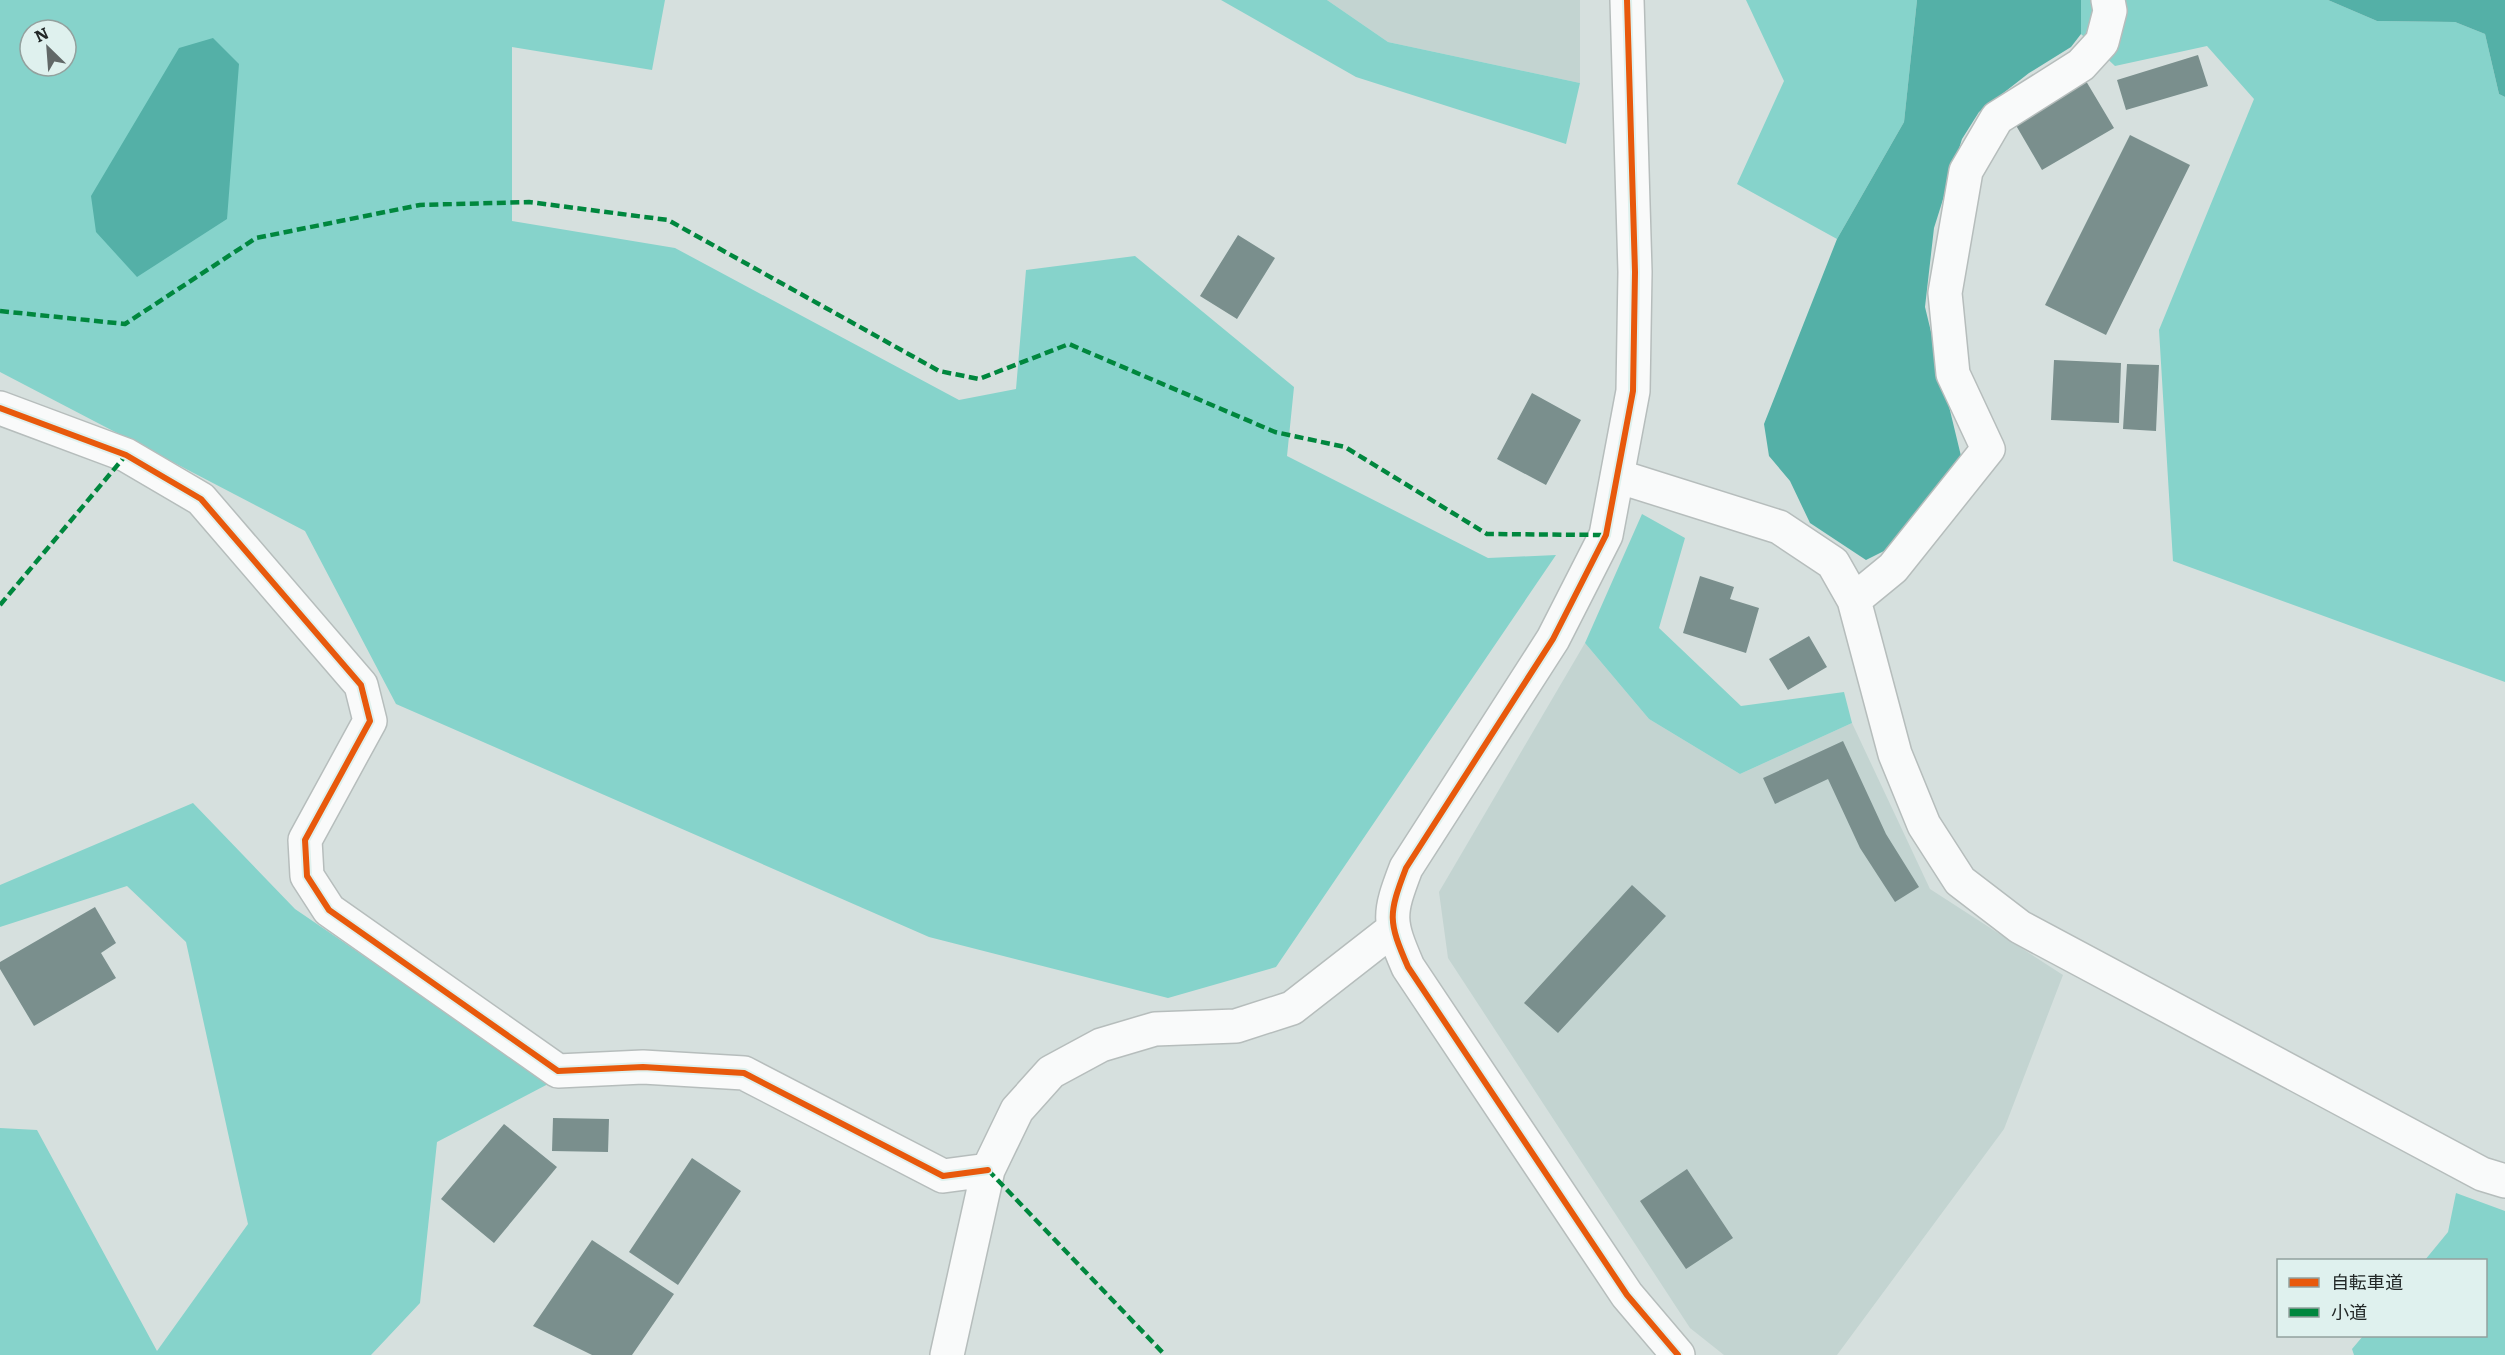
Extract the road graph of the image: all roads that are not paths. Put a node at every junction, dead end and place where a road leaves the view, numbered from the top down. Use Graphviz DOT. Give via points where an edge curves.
graph roads {
  1 [pos="1627,0"];
  2 [pos="2108,0"];
  3 [pos="0,408"];
  4 [pos="1617,476"];
  5 [pos="1854,600"];
  6 [pos="1392,930"];
  7 [pos="988,1170"];
  8 [pos="2505,1181"];
  9 [pos="947,1355"];
  10 [pos="1678,1355"];
  1 -- 4 [label="street" via="1635,308 1633,391"];
  2 -- 5 [label="street" via="2110,11 2102,42 2081,65 1997,118 1966,171 1945,293 1953,374 1988,449 1893,568"];
  3 -- 7 [label="street" via="126,456 201,499 361,685 370,721 306,840 307,876 329,910 558,1071 643,1067 744,1072 943,1176"];
  4 -- 5 [label="street" via="1779,527 1833,563"];
  4 -- 6 [label="street" via="1606,535 1553,639 1406,868 1392,905"];
  5 -- 8 [label="street" via="1895,754 1924,825 1960,881 2020,927 2482,1173"];
  6 -- 7 [label="street" via="1292,1008 1236,1026 1155,1029 1101,1045 1051,1072 1017,1110"];
  6 -- 10 [label="street" via="1408,967 1627,1295"];
  7 -- 9 [label="street"];
}
